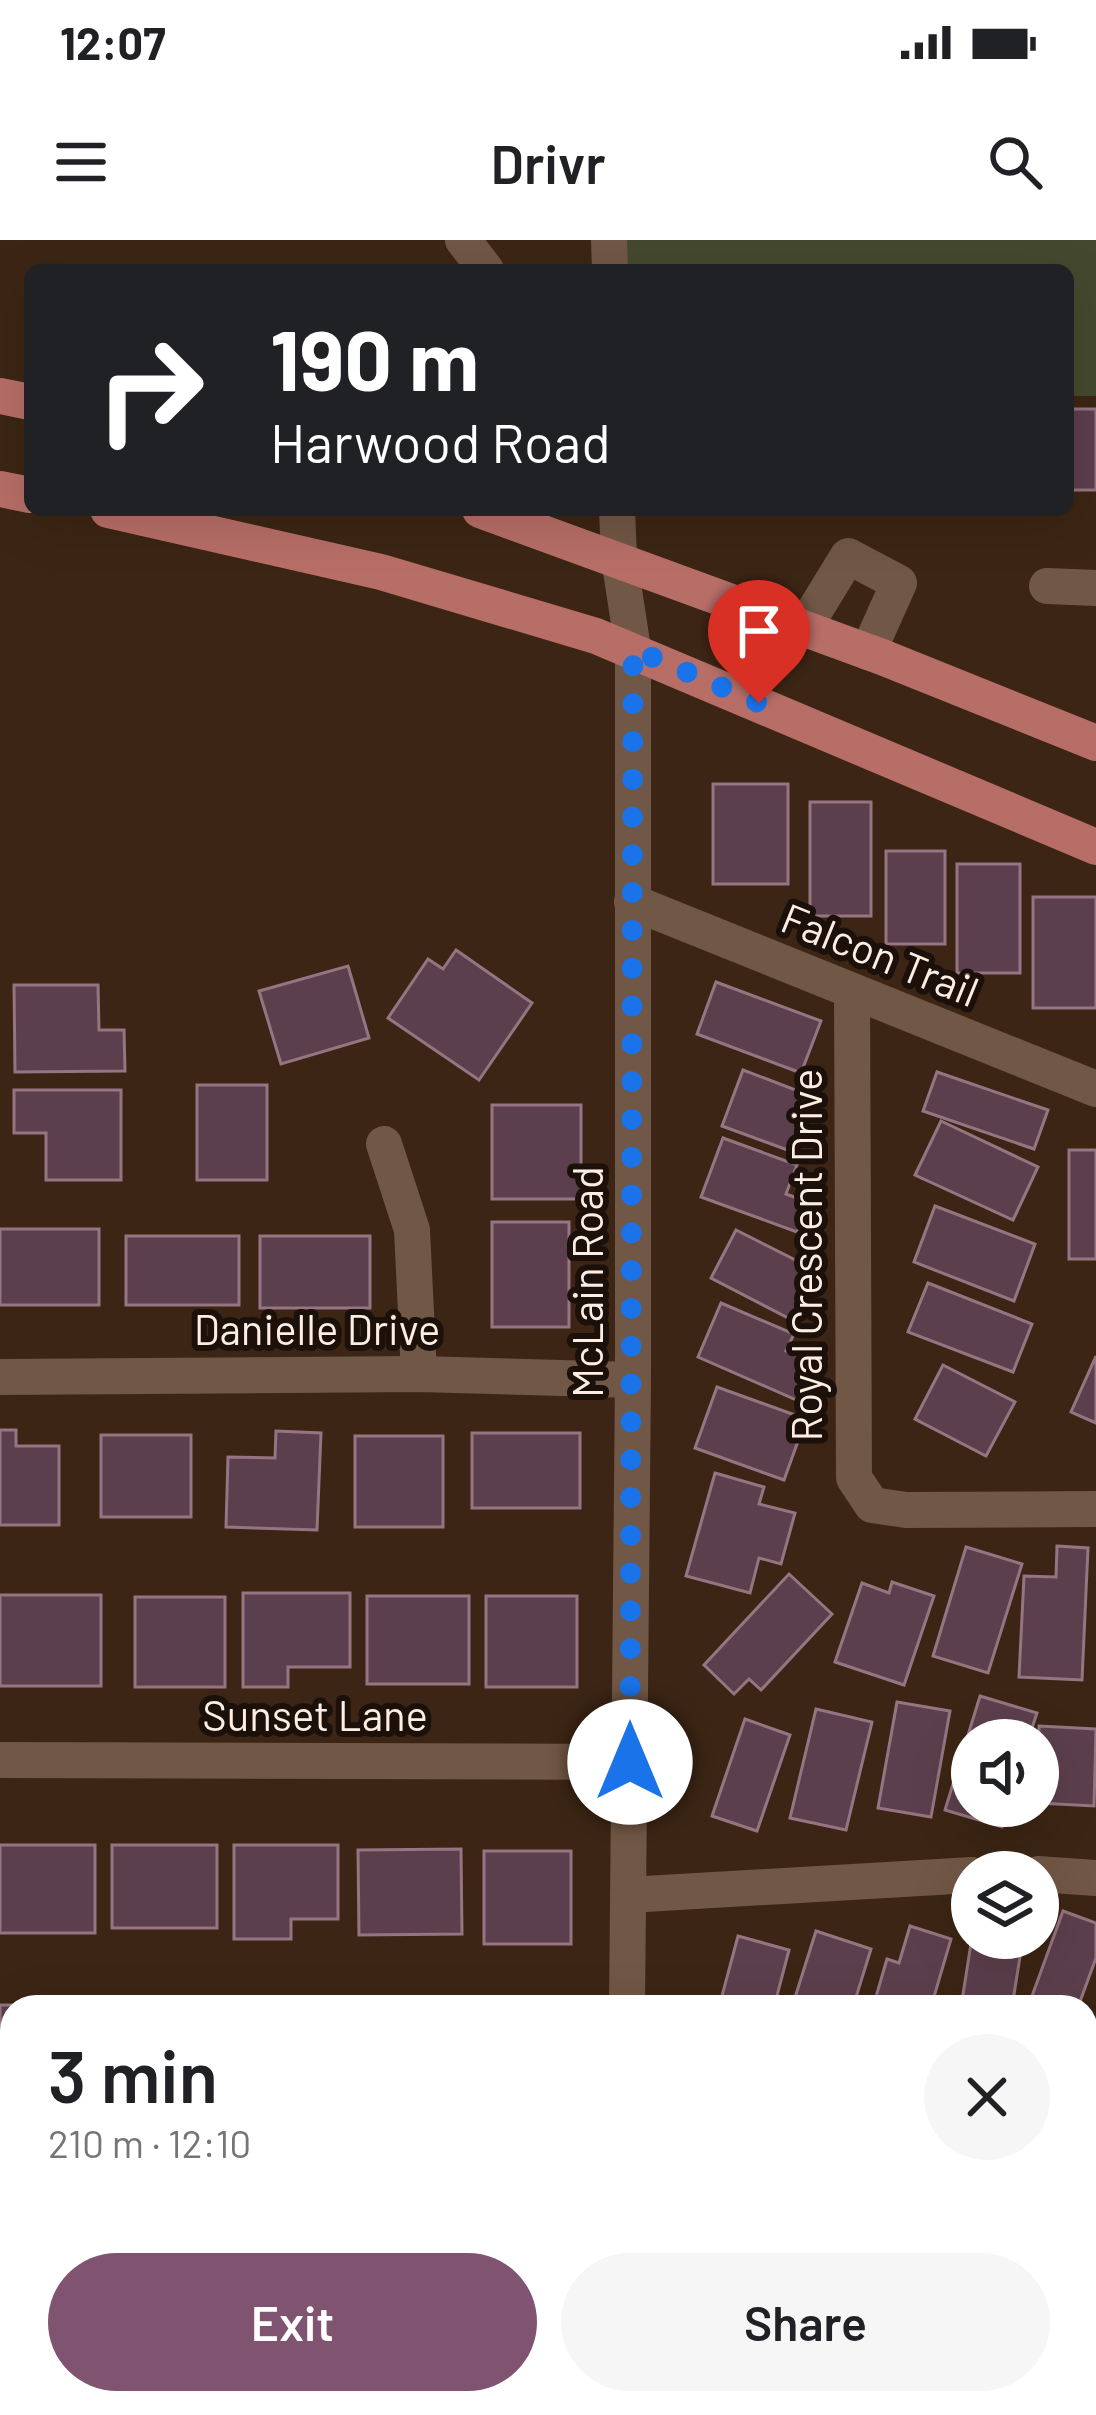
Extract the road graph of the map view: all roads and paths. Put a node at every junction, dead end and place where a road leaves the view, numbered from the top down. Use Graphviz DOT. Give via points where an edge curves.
graph roads {
  1 [pos="134,516"];
  2 [pos="497,516"];
  3 [pos="617,516"];
  4 [pos="619,558"];
  5 [pos="1047,586"];
  6 [pos="1096,588"];
  7 [pos="804,628"];
  8 [pos="633,649"];
  9 [pos="868,652"];
  10 [pos="1096,743"];
  11 [pos="1096,847"];
  12 [pos="632,902"];
  13 [pos="852,992"];
  14 [pos="1096,1089"];
  15 [pos="384,1144"];
  16 [pos="419,1374"];
  17 [pos="0,1377"];
  18 [pos="633,1380"];
  19 [pos="1096,1509"];
  20 [pos="0,1760"];
  21 [pos="630,1762"];
  22 [pos="1059,1875"];
  23 [pos="951,1876"];
  24 [pos="1096,1878"];
  25 [pos="628,1894"];
  26 [pos="627,1995"];
  1 -- 8 [label="main road" via="381,572"];
  2 -- 4 [label="main road"];
  3 -- 4 [label="street, McLain Road"];
  4 -- 7 [label="main road"];
  4 -- 8 [label="street, McLain Road"];
  5 -- 6 [label="street"];
  7 -- 9 [label="main road"];
  7 -- 9 [label="street" via="848,556 899,583"];
  8 -- 11 [label="main road"];
  8 -- 12 [label="street, McLain Road"];
  9 -- 10 [label="main road"];
  12 -- 13 [label="street, Falcon Trail"];
  12 -- 18 [label="street, McLain Road"];
  13 -- 14 [label="street, Falcon Trail"];
  13 -- 19 [label="street, Royal Crescent Drive" via="854,1478 872,1505 906,1510"];
  15 -- 16 [label="street" via="412,1230"];
  16 -- 17 [label="street, Danielle Drive"];
  16 -- 18 [label="street, Danielle Drive"];
  18 -- 21 [label="street, McLain Road"];
  20 -- 21 [label="street, Sunset Lane"];
  21 -- 25 [label="street, McLain Road"];
  22 -- 24 [label="street"];
  23 -- 25 [label="street"];
  25 -- 26 [label="street, McLain Road"];
}
